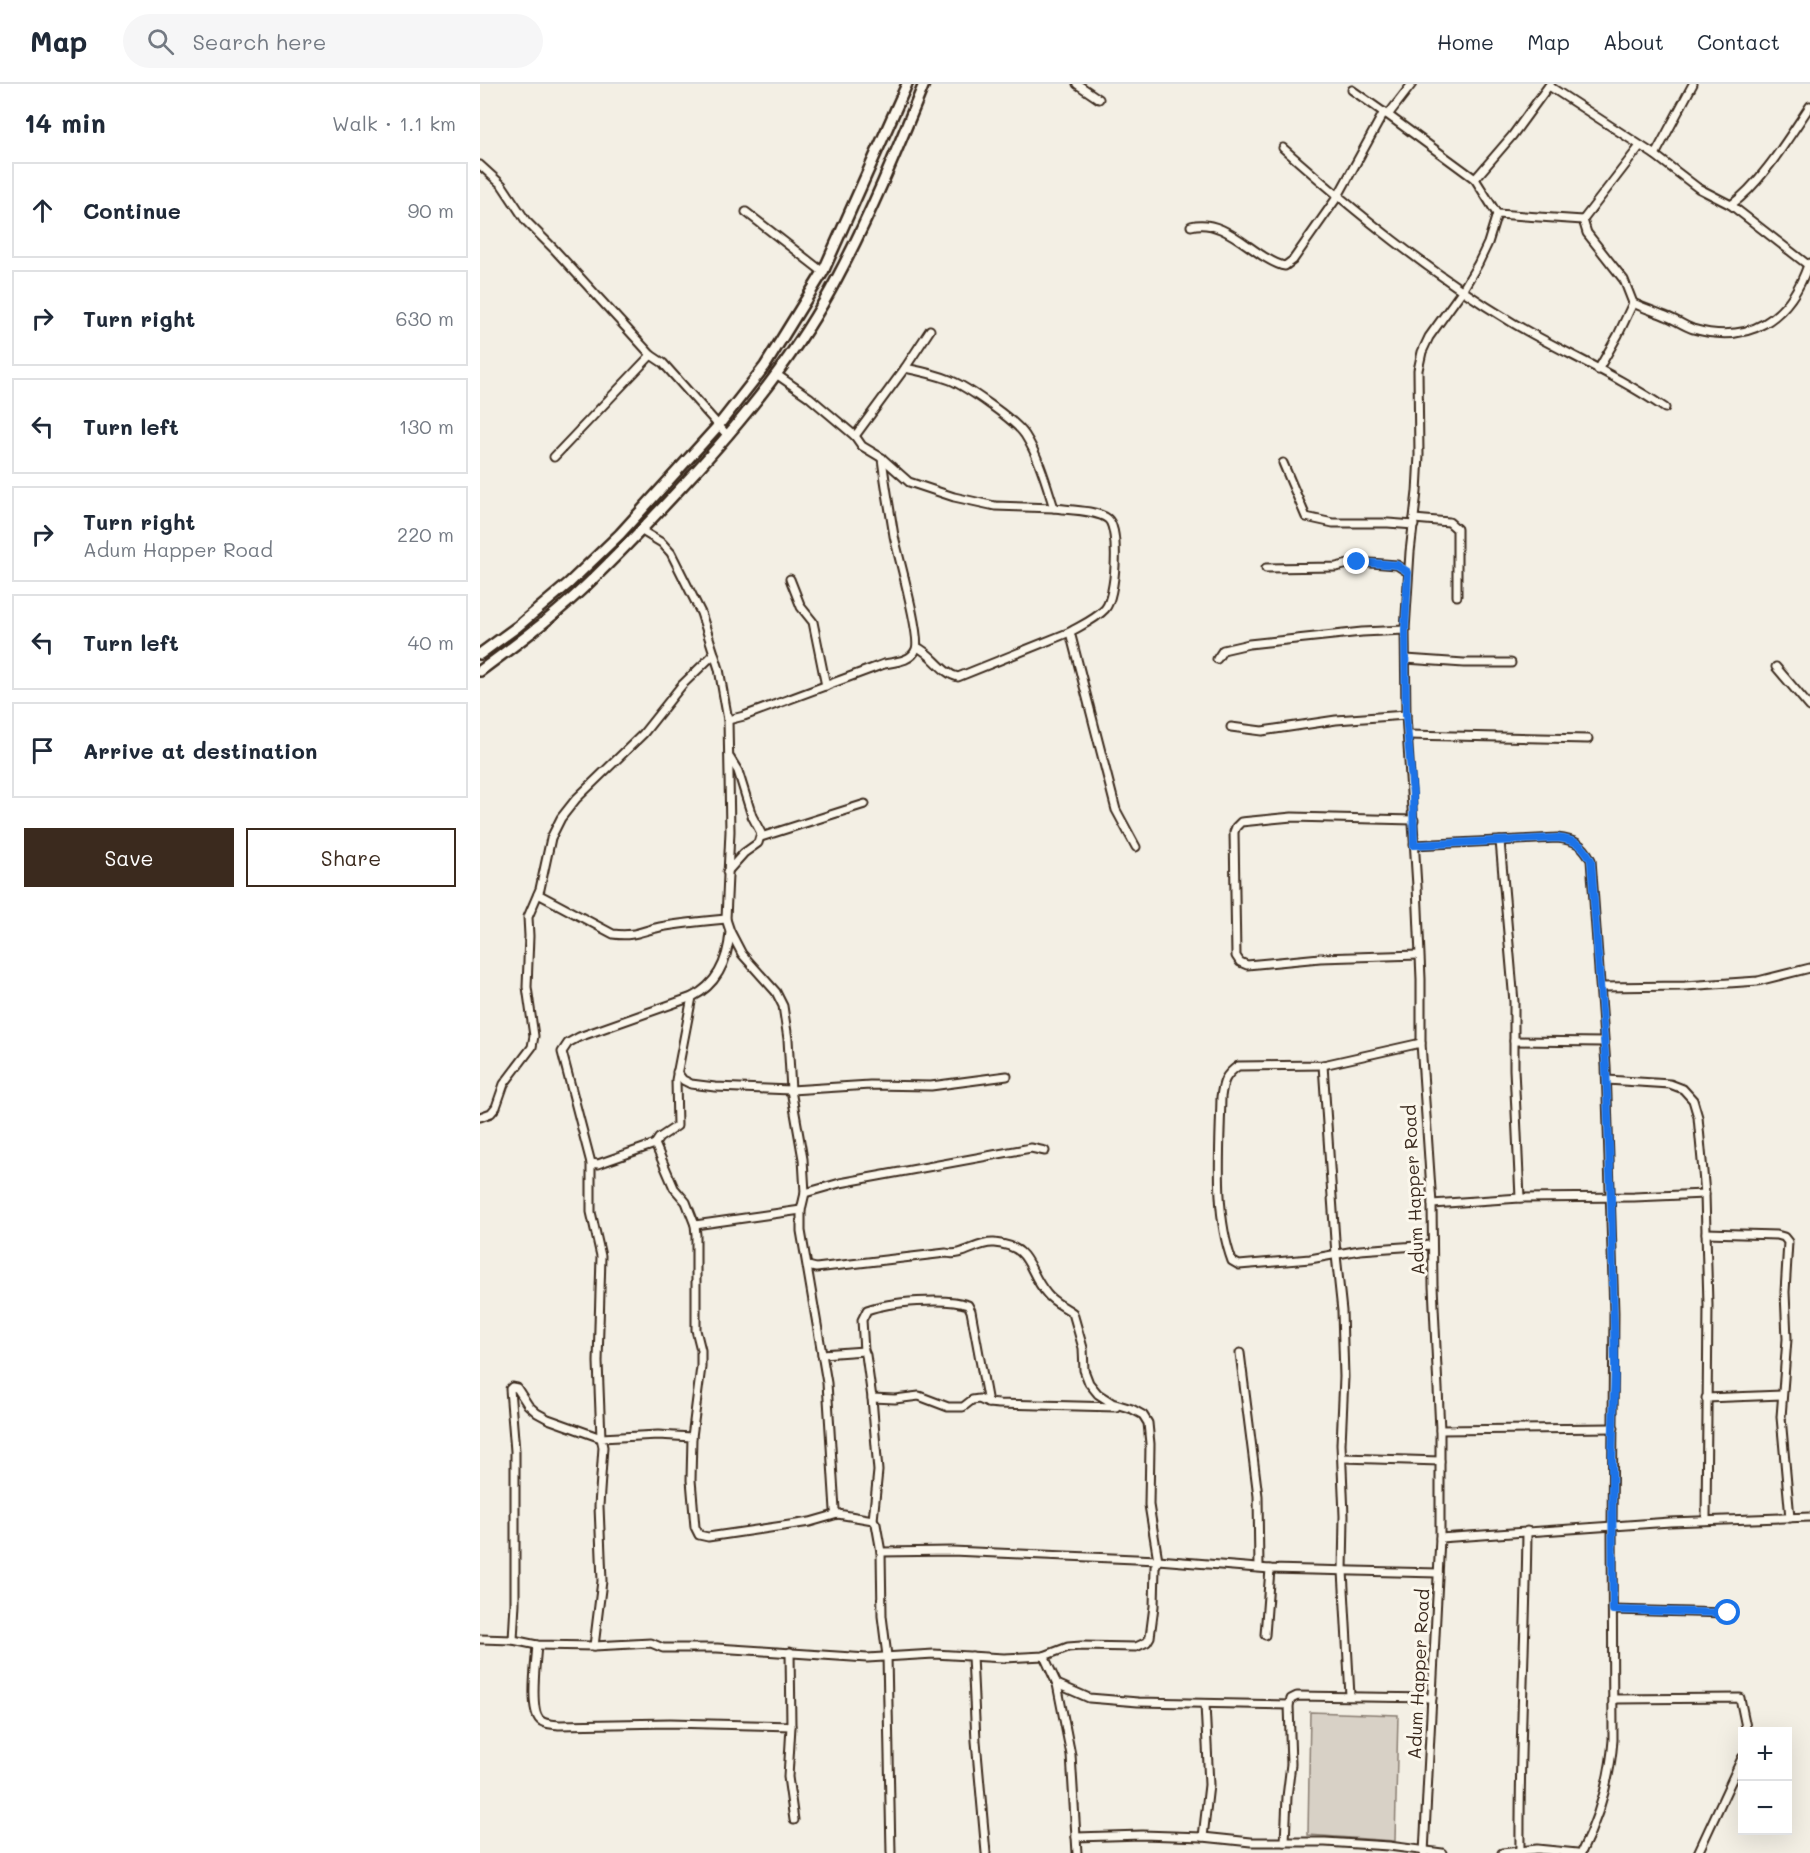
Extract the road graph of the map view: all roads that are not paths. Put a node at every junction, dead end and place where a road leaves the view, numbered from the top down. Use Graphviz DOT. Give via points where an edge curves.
graph roads {
  1 [pos="907,84"];
  2 [pos="924,84"];
  3 [pos="1077,84"];
  4 [pos="1412,84"];
  5 [pos="1693,84"];
  6 [pos="1550,85"];
  7 [pos="1352,90"];
  8 [pos="1099,99"];
  9 [pos="1810,106"];
  10 [pos="1386,114"];
  11 [pos="1640,146"];
  12 [pos="1283,148"];
  13 [pos="877,154"];
  14 [pos="1655,155"];
  15 [pos="893,160"];
  16 [pos="480,165"];
  17 [pos="1475,179"];
  18 [pos="1338,196"];
  19 [pos="1731,205"];
  20 [pos="746,212"];
  21 [pos="1497,214"];
  22 [pos="1583,220"];
  23 [pos="1191,226"];
  24 [pos="1809,264"];
  25 [pos="823,272"];
  26 [pos="1462,291"];
  27 [pos="1633,303"];
  28 [pos="930,330"];
  29 [pos="651,355"];
  30 [pos="905,368"];
  31 [pos="1598,370"];
  32 [pos="776,374"];
  33 [pos="1665,408"];
  34 [pos="718,426"];
  35 [pos="728,436"];
  36 [pos="855,436"];
  37 [pos="554,457"];
  38 [pos="882,458"];
  39 [pos="1283,463"];
  40 [pos="1053,508"];
  41 [pos="1414,522"];
  42 [pos="642,531"];
  43 [pos="1266,568"];
  44 [pos="1408,572"];
  45 [pos="790,579"];
  46 [pos="1457,596"];
  47 [pos="1405,630"];
  48 [pos="1070,632"];
  49 [pos="917,647"];
  50 [pos="480,654"];
  51 [pos="714,654"];
  52 [pos="1217,659"];
  53 [pos="1406,659"];
  54 [pos="1511,663"];
  55 [pos="1776,668"];
  56 [pos="480,671"];
  57 [pos="826,686"];
  58 [pos="1810,708"];
  59 [pos="1406,715"];
  60 [pos="728,720"];
  61 [pos="1230,727"];
  62 [pos="1408,735"];
  63 [pos="1588,739"];
  64 [pos="729,756"];
  65 [pos="865,804"];
  66 [pos="1414,820"];
  67 [pos="761,837"];
  68 [pos="1500,841"];
  69 [pos="1414,845"];
  70 [pos="1136,847"];
  71 [pos="727,872"];
  72 [pos="538,894"];
  73 [pos="726,919"];
  74 [pos="730,931"];
  75 [pos="1419,955"];
  76 [pos="1810,968"];
  77 [pos="1601,987"];
  78 [pos="692,997"];
  79 [pos="1514,1041"];
  80 [pos="1604,1042"];
  81 [pos="1421,1043"];
  82 [pos="1323,1065"];
  83 [pos="677,1072"];
  84 [pos="1007,1076"];
  85 [pos="1607,1080"];
  86 [pos="791,1090"];
  87 [pos="480,1117"];
  88 [pos="655,1144"];
  89 [pos="1046,1151"];
  90 [pos="591,1163"];
  91 [pos="805,1193"];
  92 [pos="1705,1194"];
  93 [pos="1611,1197"];
  94 [pos="1520,1198"];
  95 [pos="1432,1204"];
  96 [pos="801,1210"];
  97 [pos="695,1225"];
  98 [pos="1706,1233"];
  99 [pos="1431,1245"];
  100 [pos="1336,1255"];
  101 [pos="808,1266"];
  102 [pos="864,1351"];
  103 [pos="1240,1353"];
  104 [pos="822,1354"];
  105 [pos="1782,1395"];
  106 [pos="872,1398"];
  107 [pos="1706,1398"];
  108 [pos="988,1403"];
  109 [pos="1121,1407"];
  110 [pos="1614,1428"];
  111 [pos="1440,1430"];
  112 [pos="601,1437"];
  113 [pos="692,1437"];
  114 [pos="1342,1458"];
  115 [pos="1440,1461"];
  116 [pos="838,1514"];
  117 [pos="1810,1517"];
  118 [pos="1790,1518"];
  119 [pos="873,1520"];
  120 [pos="1706,1520"];
  121 [pos="1612,1526"];
  122 [pos="1527,1531"];
  123 [pos="1440,1538"];
  124 [pos="881,1552"];
  125 [pos="1158,1560"];
  126 [pos="1259,1567"];
  127 [pos="1270,1569"];
  128 [pos="1343,1571"];
  129 [pos="1438,1572"];
  130 [pos="1613,1610"];
  131 [pos="1728,1613"];
  132 [pos="1264,1635"];
  133 [pos="480,1639"];
  134 [pos="513,1641"];
  135 [pos="537,1645"];
  136 [pos="594,1646"];
  137 [pos="790,1652"];
  138 [pos="887,1656"];
  139 [pos="972,1656"];
  140 [pos="1044,1656"];
  141 [pos="1057,1684"];
  142 [pos="1350,1696"];
  143 [pos="1432,1698"];
  144 [pos="1614,1699"];
  145 [pos="1204,1704"];
  146 [pos="1289,1705"];
  147 [pos="791,1726"];
  148 [pos="1746,1727"];
  149 [pos="1738,1769"];
  150 [pos="794,1821"];
  151 [pos="1076,1837"];
  152 [pos="1203,1837"];
  153 [pos="1285,1842"];
  154 [pos="1520,1851"];
  155 [pos="1424,1852"];
  156 [pos="891,1853"];
  157 [pos="986,1853"];
  158 [pos="1077,1853"];
  159 [pos="1442,1853"];
  160 [pos="1502,1853"];
  161 [pos="1579,1853"];
  162 [pos="1698,1853"];
  1 -- 13 [label="street"];
  2 -- 15 [label="street"];
  3 -- 8 [label="street"];
  4 -- 10 [label="street"];
  5 -- 14 [label="street"];
  6 -- 11 [label="street"];
  6 -- 17 [label="street"];
  7 -- 10 [label="street"];
  9 -- 19 [label="street" via="1743,196"];
  10 -- 17 [label="street"];
  10 -- 18 [label="street"];
  11 -- 14 [label="street"];
  11 -- 22 [label="street"];
  12 -- 18 [label="street"];
  13 -- 15 [label="street"];
  13 -- 25 [label="street"];
  14 -- 19 [label="street" via="1698,188"];
  15 -- 32 [label="street" via="837,279"];
  16 -- 29 [label="street" via="502,185 526,221"];
  17 -- 21 [label="street"];
  18 -- 23 [label="street" via="1285,267 1219,228 1206,224"];
  18 -- 26 [label="street"];
  19 -- 24 [label="street"];
  20 -- 25 [label="street"];
  21 -- 22 [label="street"];
  21 -- 26 [label="street, Adum Happer Road" via="1488,243"];
  22 -- 27 [label="street" via="1587,233 1624,280"];
  24 -- 27 [label="street" via="1803,281 1784,308 1772,321 1748,331 1713,333 1690,328"];
  25 -- 34 [label="street" via="778,348"];
  26 -- 31 [label="street"];
  26 -- 41 [label="street, Adum Happer Road" via="1429,337 1418,370 1419,455"];
  27 -- 31 [label="street"];
  28 -- 30 [label="street"];
  29 -- 34 [label="street" via="663,363"];
  29 -- 37 [label="street"];
  30 -- 36 [label="street"];
  30 -- 40 [label="street" via="951,381 1023,432 1040,464"];
  31 -- 33 [label="street"];
  32 -- 35 [label="street"];
  32 -- 36 [label="street"];
  34 -- 35 [label="street"];
  34 -- 50 [label="street" via="632,521 569,583"];
  35 -- 42 [label="street"];
  36 -- 38 [label="street" via="862,446"];
  38 -- 40 [label="street" via="909,482 954,497 995,506"];
  38 -- 49 [label="street"];
  39 -- 41 [label="street" via="1306,517 1333,523"];
  40 -- 48 [label="street" via="1099,514 1112,526 1114,571 1107,608"];
  41 -- 44 [label="street, Adum Happer Road"];
  41 -- 46 [label="street" via="1449,522 1457,529"];
  42 -- 51 [label="street" via="671,553 701,613"];
  42 -- 56 [label="street" via="527,637"];
  43 -- 44 [label="street" via="1336,567 1357,562 1397,565"];
  44 -- 47 [label="street, Adum Happer Road"];
  45 -- 57 [label="street" via="801,607 813,622"];
  47 -- 52 [label="street" via="1249,644 1223,650"];
  47 -- 53 [label="street, Adum Happer Road"];
  48 -- 49 [label="street" via="958,677 946,672"];
  48 -- 70 [label="street" via="1116,810"];
  49 -- 57 [label="street" via="908,658"];
  51 -- 60 [label="street"];
  51 -- 72 [label="street" via="561,818 551,838"];
  53 -- 54 [label="street"];
  53 -- 59 [label="street, Adum Happer Road"];
  55 -- 58 [label="street"];
  57 -- 60 [label="street"];
  59 -- 61 [label="street" via="1324,721 1262,731"];
  59 -- 62 [label="street, Adum Happer Road"];
  60 -- 64 [label="street"];
  62 -- 63 [label="street"];
  62 -- 66 [label="street, Adum Happer Road"];
  64 -- 67 [label="street"];
  64 -- 71 [label="street"];
  65 -- 67 [label="street"];
  66 -- 69 [label="street, Adum Happer Road"];
  66 -- 75 [label="street" via="1302,817 1241,822 1234,832 1236,956 1247,965"];
  67 -- 71 [label="street"];
  68 -- 69 [label="street"];
  68 -- 77 [label="street" via="1565,839 1585,848 1591,860"];
  68 -- 79 [label="street"];
  69 -- 75 [label="street, Adum Happer Road"];
  71 -- 73 [label="street"];
  72 -- 73 [label="street" via="613,934 625,936 695,921"];
  72 -- 87 [label="street" via="527,924 532,1047 504,1084 496,1107"];
  73 -- 74 [label="street"];
  74 -- 78 [label="street" via="722,969"];
  74 -- 86 [label="street" via="742,954 776,992 783,1006"];
  75 -- 81 [label="street, Adum Happer Road"];
  76 -- 77 [label="street" via="1758,981"];
  77 -- 80 [label="street"];
  78 -- 83 [label="street"];
  78 -- 90 [label="street" via="579,1037 564,1048"];
  79 -- 80 [label="street"];
  79 -- 94 [label="street"];
  80 -- 85 [label="street"];
  81 -- 82 [label="street"];
  81 -- 95 [label="street, Adum Happer Road"];
  82 -- 100 [label="street"];
  82 -- 100 [label="street" via="1238,1066 1223,1081 1222,1220 1229,1254 1239,1265"];
  83 -- 86 [label="street" via="692,1084"];
  83 -- 88 [label="street" via="677,1126"];
  84 -- 86 [label="street" via="931,1086 870,1084"];
  85 -- 92 [label="street" via="1670,1084 1683,1089 1693,1100"];
  85 -- 93 [label="street"];
  86 -- 91 [label="street"];
  88 -- 90 [label="street"];
  88 -- 97 [label="street"];
  89 -- 91 [label="street" via="1031,1148"];
  90 -- 112 [label="street" via="591,1212 601,1256"];
  91 -- 96 [label="street"];
  92 -- 93 [label="street"];
  92 -- 98 [label="street"];
  93 -- 94 [label="street"];
  93 -- 110 [label="street"];
  94 -- 95 [label="street"];
  95 -- 99 [label="street, Adum Happer Road"];
  96 -- 97 [label="street"];
  96 -- 101 [label="street"];
  97 -- 113 [label="street" via="696,1330 701,1367"];
  98 -- 105 [label="street" via="1777,1235 1788,1242"];
  98 -- 107 [label="street"];
  99 -- 100 [label="street"];
  99 -- 111 [label="street, Adum Happer Road"];
  100 -- 114 [label="street" via="1344,1363"];
  101 -- 104 [label="street"];
  101 -- 109 [label="street" via="959,1255 984,1243 1016,1248 1025,1255 1036,1281 1049,1298 1073,1313 1089,1383 1098,1394"];
  102 -- 104 [label="street"];
  102 -- 106 [label="street"];
  102 -- 108 [label="street" via="862,1320 867,1311 926,1302 968,1305"];
  103 -- 126 [label="street" via="1258,1496"];
  104 -- 116 [label="street"];
  105 -- 107 [label="street"];
  105 -- 118 [label="street"];
  106 -- 108 [label="street" via="920,1396 948,1407 963,1407 979,1399"];
  106 -- 119 [label="street" via="878,1472"];
  107 -- 120 [label="street"];
  108 -- 109 [label="street"];
  109 -- 125 [label="street" via="1143,1415 1148,1423 1149,1505"];
  110 -- 111 [label="street"];
  110 -- 121 [label="street"];
  111 -- 115 [label="street, Adum Happer Road"];
  112 -- 113 [label="street"];
  112 -- 134 [label="street" via="548,1419 528,1405 517,1388 510,1389 515,1451"];
  112 -- 136 [label="street" via="602,1581"];
  113 -- 116 [label="street" via="691,1480 699,1535 799,1524"];
  114 -- 115 [label="street"];
  114 -- 128 [label="street"];
  115 -- 123 [label="street, Adum Happer Road"];
  116 -- 119 [label="street"];
  117 -- 118 [label="street"];
  118 -- 120 [label="street"];
  119 -- 124 [label="street"];
  120 -- 121 [label="street"];
  121 -- 122 [label="street"];
  121 -- 130 [label="street"];
  122 -- 123 [label="street"];
  122 -- 154 [label="street"];
  123 -- 129 [label="street, Adum Happer Road"];
  124 -- 125 [label="street" via="952,1551"];
  124 -- 138 [label="street"];
  125 -- 126 [label="street"];
  125 -- 140 [label="street" via="1147,1642 1136,1647 1068,1647"];
  126 -- 127 [label="street"];
  127 -- 128 [label="street"];
  127 -- 132 [label="street"];
  128 -- 129 [label="street"];
  128 -- 142 [label="street"];
  129 -- 143 [label="street, Adum Happer Road"];
  130 -- 131 [label="street"];
  130 -- 144 [label="street"];
  133 -- 134 [label="street"];
  134 -- 135 [label="street"];
  135 -- 136 [label="street"];
  135 -- 147 [label="street" via="536,1712 547,1724"];
  136 -- 137 [label="street" via="651,1643 663,1648"];
  137 -- 138 [label="street"];
  137 -- 147 [label="street"];
  138 -- 139 [label="street"];
  138 -- 156 [label="street"];
  139 -- 140 [label="street"];
  139 -- 157 [label="street"];
  140 -- 141 [label="street"];
  141 -- 145 [label="street" via="1089,1698"];
  141 -- 151 [label="street" via="1071,1755"];
  142 -- 143 [label="street"];
  142 -- 146 [label="street" via="1297,1696"];
  143 -- 155 [label="street, Adum Happer Road"];
  144 -- 148 [label="street" via="1740,1698"];
  144 -- 161 [label="street" via="1611,1764 1598,1816"];
  145 -- 146 [label="street"];
  145 -- 152 [label="street" via="1209,1785"];
  146 -- 153 [label="street" via="1291,1764"];
  147 -- 150 [label="street" via="788,1777"];
  149 -- 162 [label="street"];
  151 -- 152 [label="street"];
  151 -- 158 [label="street"];
  152 -- 153 [label="street"];
  153 -- 155 [label="street"];
  154 -- 160 [label="street"];
  154 -- 161 [label="street"];
  155 -- 159 [label="street"];
}
